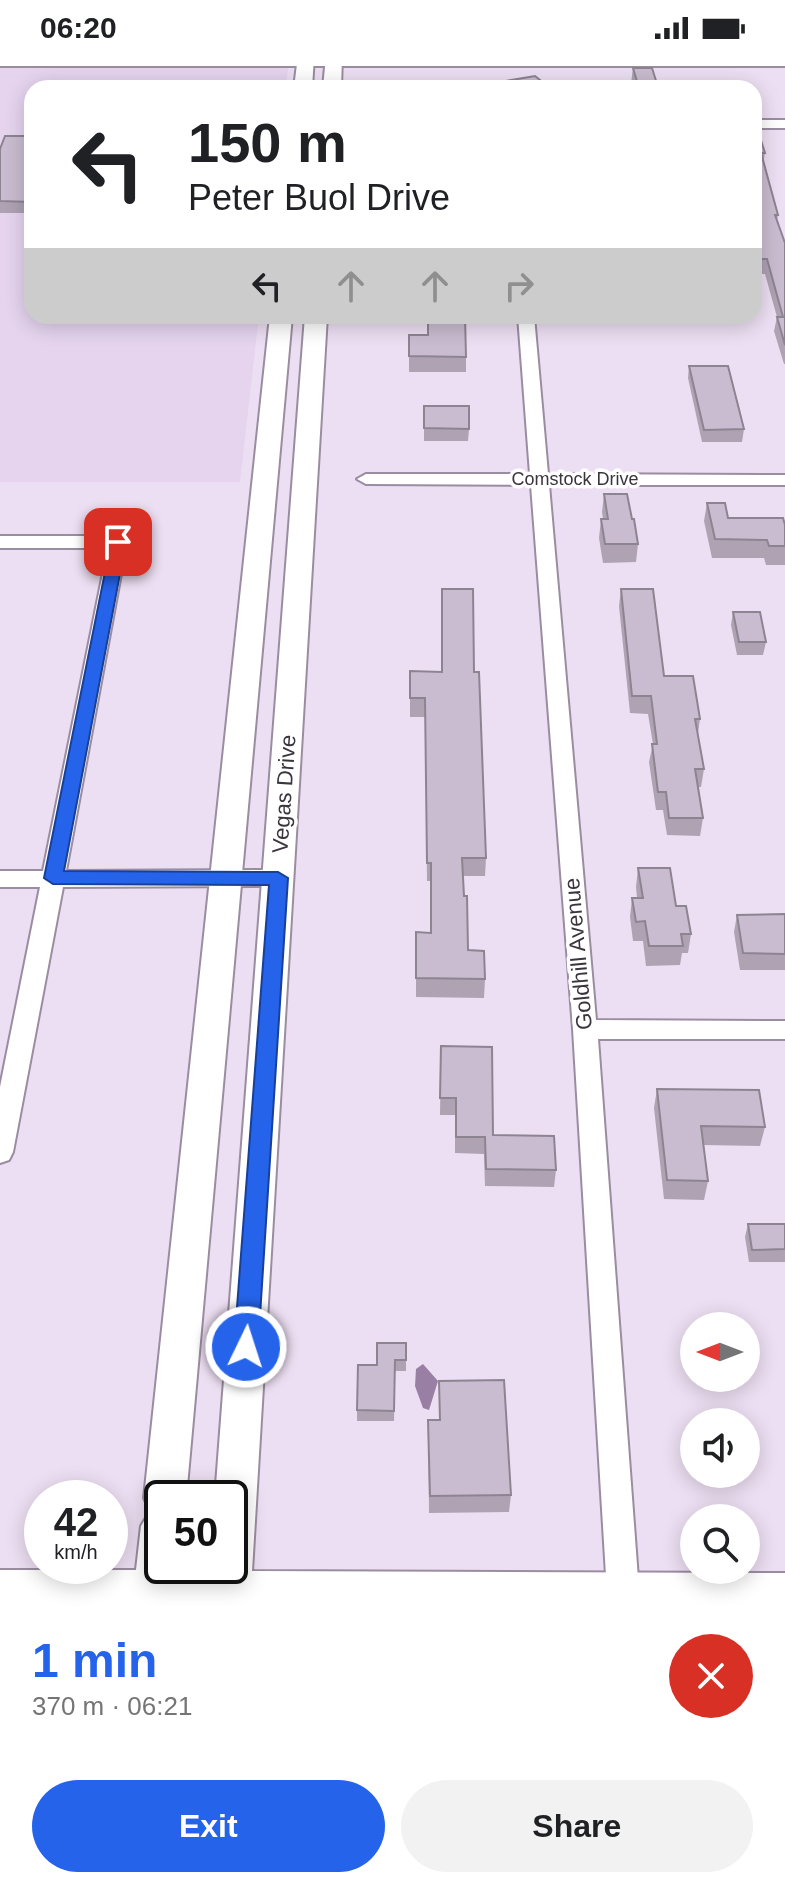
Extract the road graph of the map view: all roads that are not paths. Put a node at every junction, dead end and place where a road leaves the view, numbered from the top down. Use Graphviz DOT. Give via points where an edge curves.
graph roads {
  1 [pos="306,58"];
  2 [pos="334,58"];
  3 [pos="0,60"];
  4 [pos="785,60"];
  5 [pos="304,80"];
  6 [pos="333,80"];
  7 [pos="762,124"];
  8 [pos="785,124"];
  9 [pos="280,324"];
  10 [pos="315,324"];
  11 [pos="527,324"];
  12 [pos="310,395"];
  13 [pos="273,396"];
  14 [pos="539,478"];
  15 [pos="366,479"];
  16 [pos="785,480"];
  17 [pos="0,542"];
  18 [pos="53,878"];
  19 [pos="226,878"];
  20 [pos="278,878"];
  21 [pos="0,879"];
  22 [pos="585,1029"];
  23 [pos="785,1030"];
  24 [pos="0,1152"];
  25 [pos="167,1480"];
  26 [pos="0,1591"];
  27 [pos="623,1592"];
  28 [pos="785,1595"];
  29 [pos="155,1599"];
  30 [pos="229,1599"];
  1 -- 2 [label="main road"];
  1 -- 3 [label="main road"];
  1 -- 5 [label="main road"];
  2 -- 4 [label="main road"];
  2 -- 6 [label="main road"];
  7 -- 8 [label="street"];
  9 -- 13 [label="main road"];
  10 -- 12 [label="main road, Vegas Drive"];
  11 -- 14 [label="street, Goldhill Avenue"];
  12 -- 13 [label="main road"];
  12 -- 20 [label="main road, Vegas Drive"];
  13 -- 19 [label="main road"];
  14 -- 15 [label="street, Comstock Drive"];
  14 -- 16 [label="street, Comstock Drive"];
  14 -- 22 [label="street, Goldhill Avenue"];
  17 -- 18 [label="street" via="118,542"];
  18 -- 19 [label="street"];
  18 -- 21 [label="street"];
  18 -- 24 [label="street"];
  19 -- 20 [label="street"];
  19 -- 25 [label="main road"];
  20 -- 30 [label="main road, Vegas Drive"];
  22 -- 23 [label="street"];
  22 -- 27 [label="street, Goldhill Avenue"];
  26 -- 29 [label="main road"];
  27 -- 28 [label="main road"];
  27 -- 30 [label="main road"];
  29 -- 30 [label="main road"];
}
